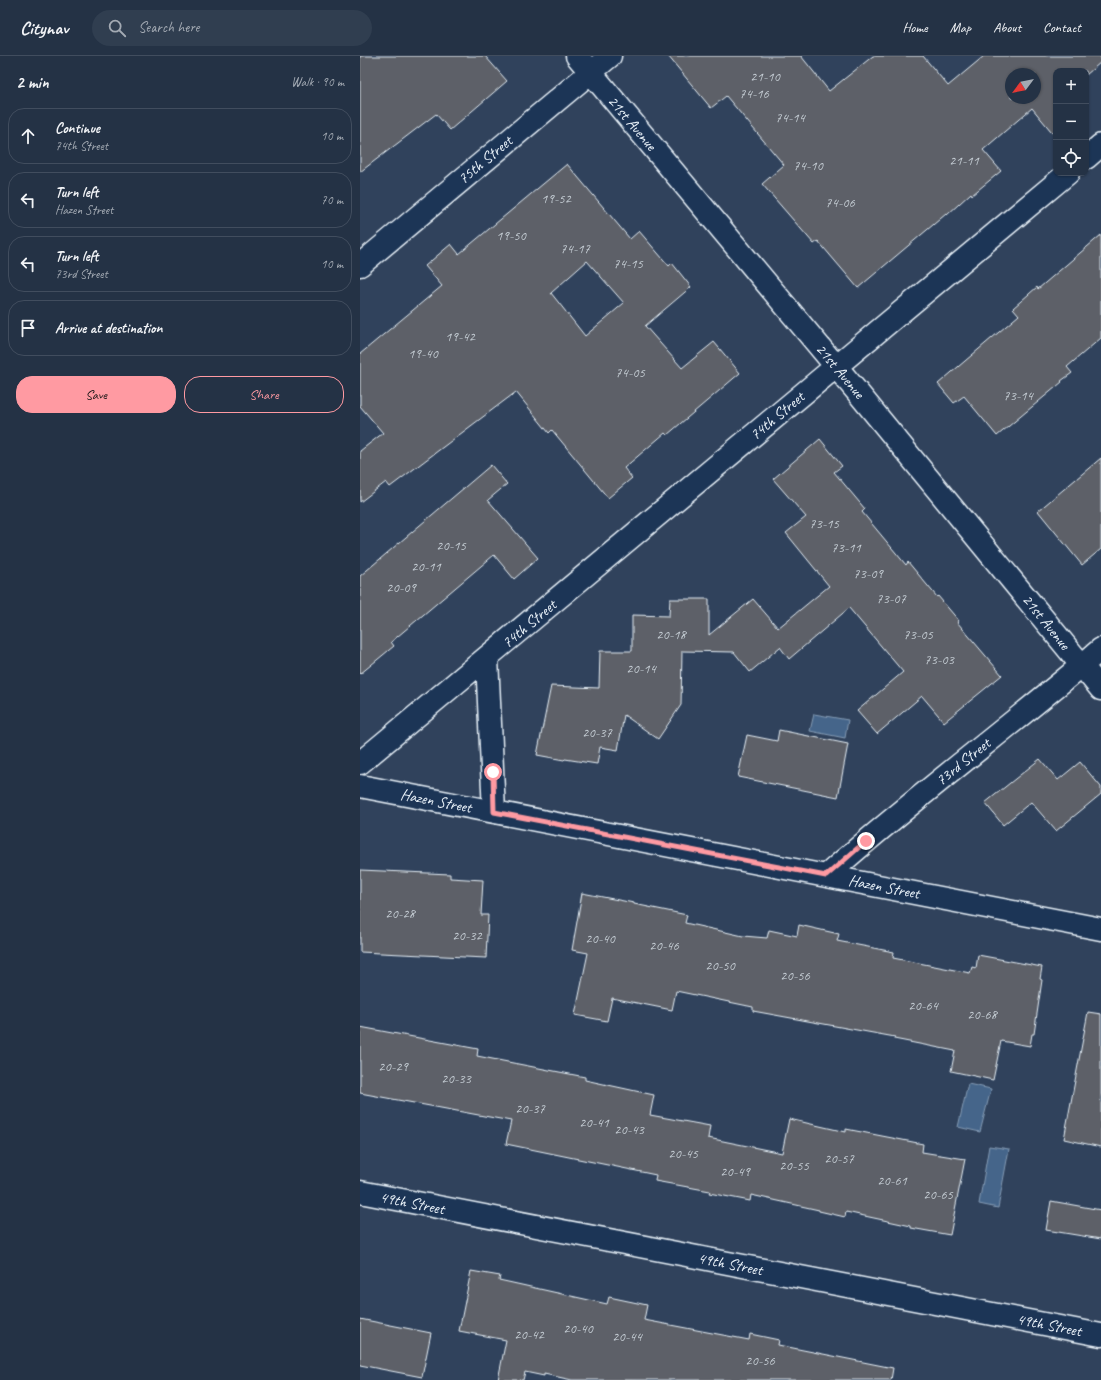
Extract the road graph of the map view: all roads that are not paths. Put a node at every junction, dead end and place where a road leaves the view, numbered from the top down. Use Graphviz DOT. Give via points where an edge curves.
graph roads {
  1 [pos="577,56"];
  2 [pos="610,56"];
  3 [pos="591,72"];
  4 [pos="1101,145"];
  5 [pos="1089,155"];
  6 [pos="1064,176"];
  7 [pos="360,265"];
  8 [pos="836,367"];
  9 [pos="1101,649"];
  10 [pos="487,658"];
  11 [pos="1081,666"];
  12 [pos="1101,688"];
  13 [pos="360,763"];
  14 [pos="360,786"];
  15 [pos="494,812"];
  16 [pos="826,876"];
  17 [pos="1101,929"];
  18 [pos="360,1192"];
  19 [pos="1101,1335"];
  1 -- 3 [label="street, 21st Avenue"];
  2 -- 3 [label="street, 75th Street"];
  3 -- 7 [label="street, 75th Street"];
  3 -- 8 [label="street, 21st Avenue"];
  4 -- 5 [label="street"];
  6 -- 8 [label="street, 74th Street"];
  8 -- 10 [label="street, 74th Street"];
  8 -- 11 [label="street, 21st Avenue"];
  9 -- 11 [label="street, 73rd Street"];
  10 -- 13 [label="street, 74th Street"];
  10 -- 15 [label="street, 74th Street"];
  11 -- 12 [label="street, 21st Avenue"];
  11 -- 16 [label="street, 73rd Street"];
  14 -- 15 [label="street, Hazen Street"];
  15 -- 16 [label="street, Hazen Street"];
  16 -- 17 [label="street, Hazen Street"];
  18 -- 19 [label="street, 49th Street"];
}
